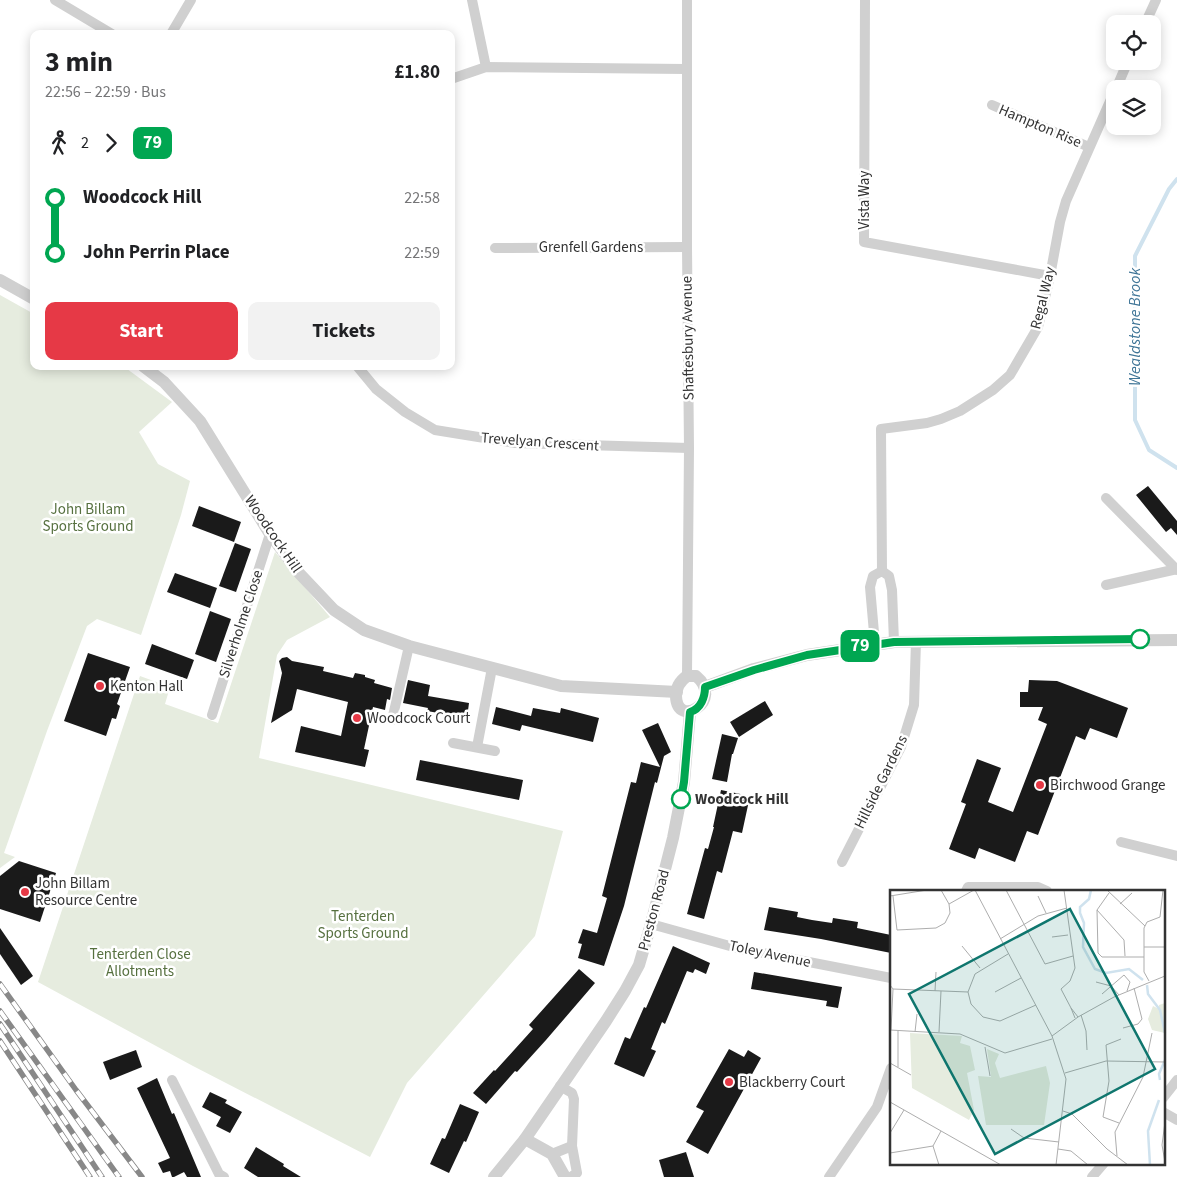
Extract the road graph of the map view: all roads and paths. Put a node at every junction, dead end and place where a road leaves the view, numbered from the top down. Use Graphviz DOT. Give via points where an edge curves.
graph roads {
  1 [pos="55,0"];
  2 [pos="191,0"];
  3 [pos="472,0"];
  4 [pos="687,0"];
  5 [pos="864,0"];
  6 [pos="1156,0"];
  7 [pos="1149,15"];
  8 [pos="105,30"];
  9 [pos="173,30"];
  10 [pos="486,67"];
  11 [pos="686,69"];
  12 [pos="455,78"];
  13 [pos="992,105"];
  14 [pos="1106,110"];
  15 [pos="1089,147"];
  16 [pos="686,247"];
  17 [pos="495,248"];
  18 [pos="1050,276"];
  19 [pos="0,280"];
  20 [pos="30,297"];
  21 [pos="148,370"];
  22 [pos="360,370"];
  23 [pos="689,448"];
  24 [pos="1106,498"];
  25 [pos="270,534"];
  26 [pos="1177,569"];
  27 [pos="882,571"];
  28 [pos="1106,585"];
  29 [pos="1177,640"];
  30 [pos="916,641"];
  31 [pos="894,642"];
  32 [pos="875,644"];
  33 [pos="409,646"];
  34 [pos="492,668"];
  35 [pos="687,676"];
  36 [pos="705,687"];
  37 [pos="676,692"];
  38 [pos="690,712"];
  39 [pos="212,715"];
  40 [pos="392,720"];
  41 [pos="453,743"];
  42 [pos="477,748"];
  43 [pos="495,751"];
  44 [pos="1121,842"];
  45 [pos="1177,856"];
  46 [pos="842,862"];
  47 [pos="967,889"];
  48 [pos="1045,890"];
  49 [pos="651,924"];
  50 [pos="890,978"];
  51 [pos="890,1071"];
  52 [pos="172,1080"];
  53 [pos="1177,1080"];
  54 [pos="560,1086"];
  55 [pos="1164,1097"];
  56 [pos="1164,1113"];
  57 [pos="1177,1120"];
  58 [pos="525,1139"];
  59 [pos="572,1146"];
  60 [pos="552,1154"];
  61 [pos="1103,1164"];
  62 [pos="224,1177"];
  63 [pos="494,1177"];
  64 [pos="565,1177"];
  65 [pos="571,1177"];
  66 [pos="829,1177"];
  67 [pos="1092,1177"];
  1 -- 8 [label="street"];
  2 -- 9 [label="street"];
  3 -- 10 [label="street"];
  4 -- 11 [label="street, Shaftesbury Avenue"];
  5 -- 18 [label="street, Vista Way" via="864,242"];
  6 -- 7 [label="street"];
  10 -- 11 [label="street"];
  10 -- 12 [label="street"];
  11 -- 16 [label="street, Shaftesbury Avenue"];
  13 -- 15 [label="street, Hampton Rise"];
  14 -- 15 [label="street, Regal Way"];
  15 -- 18 [label="street, Regal Way" via="1064,208"];
  16 -- 17 [label="street, Grenfell Gardens"];
  16 -- 23 [label="street, Shaftesbury Avenue"];
  18 -- 27 [label="street, Regal Way" via="1038,327 1010,374 993,390 941,419 881,428"];
  19 -- 20 [label="street"];
  21 -- 25 [label="street, Woodcock Hill" via="164,382 200,421"];
  22 -- 23 [label="street, Trevelyan Crescent" via="376,389 434,430 515,443"];
  23 -- 35 [label="street, Shaftesbury Avenue"];
  24 -- 26 [label="street"];
  25 -- 33 [label="street, Woodcock Hill" via="299,573 334,610 364,630"];
  25 -- 39 [label="street, Silverholme Close"];
  26 -- 28 [label="street"];
  27 -- 31 [label="street, Regal Way" via="889,576 892,590"];
  27 -- 32 [label="street" via="873,576 870,586"];
  29 -- 30 [label="street"];
  30 -- 31 [label="street"];
  30 -- 46 [label="street, Hillside Gardens" via="914,705 902,747"];
  31 -- 32 [label="street"];
  32 -- 36 [label="street" via="807,655"];
  33 -- 34 [label="street, Woodcock Hill"];
  33 -- 40 [label="street"];
  34 -- 37 [label="street, Woodcock Hill" via="561,686"];
  34 -- 42 [label="street"];
  35 -- 36 [label="street" via="696,676"];
  35 -- 37 [label="street"];
  36 -- 38 [label="street" via="701,704"];
  37 -- 38 [label="street" via="677,703 684,711"];
  38 -- 49 [label="street, Preston Road" via="684,782"];
  41 -- 42 [label="street"];
  42 -- 43 [label="street"];
  44 -- 45 [label="street"];
  47 -- 48 [label="street" via="1038,887"];
  49 -- 50 [label="street, Toley Avenue" via="737,948"];
  49 -- 54 [label="street, Preston Road" via="639,965 625,991"];
  51 -- 66 [label="street" via="877,1107"];
  52 -- 62 [label="street" via="219,1174"];
  53 -- 55 [label="street"];
  54 -- 58 [label="street, Preston Road"];
  54 -- 59 [label="street" via="572,1093 574,1099"];
  56 -- 57 [label="street"];
  58 -- 60 [label="street"];
  58 -- 63 [label="street, Preston Road"];
  59 -- 60 [label="street"];
  59 -- 65 [label="street" via="577,1173"];
  60 -- 64 [label="street"];
  61 -- 67 [label="street"];
}
